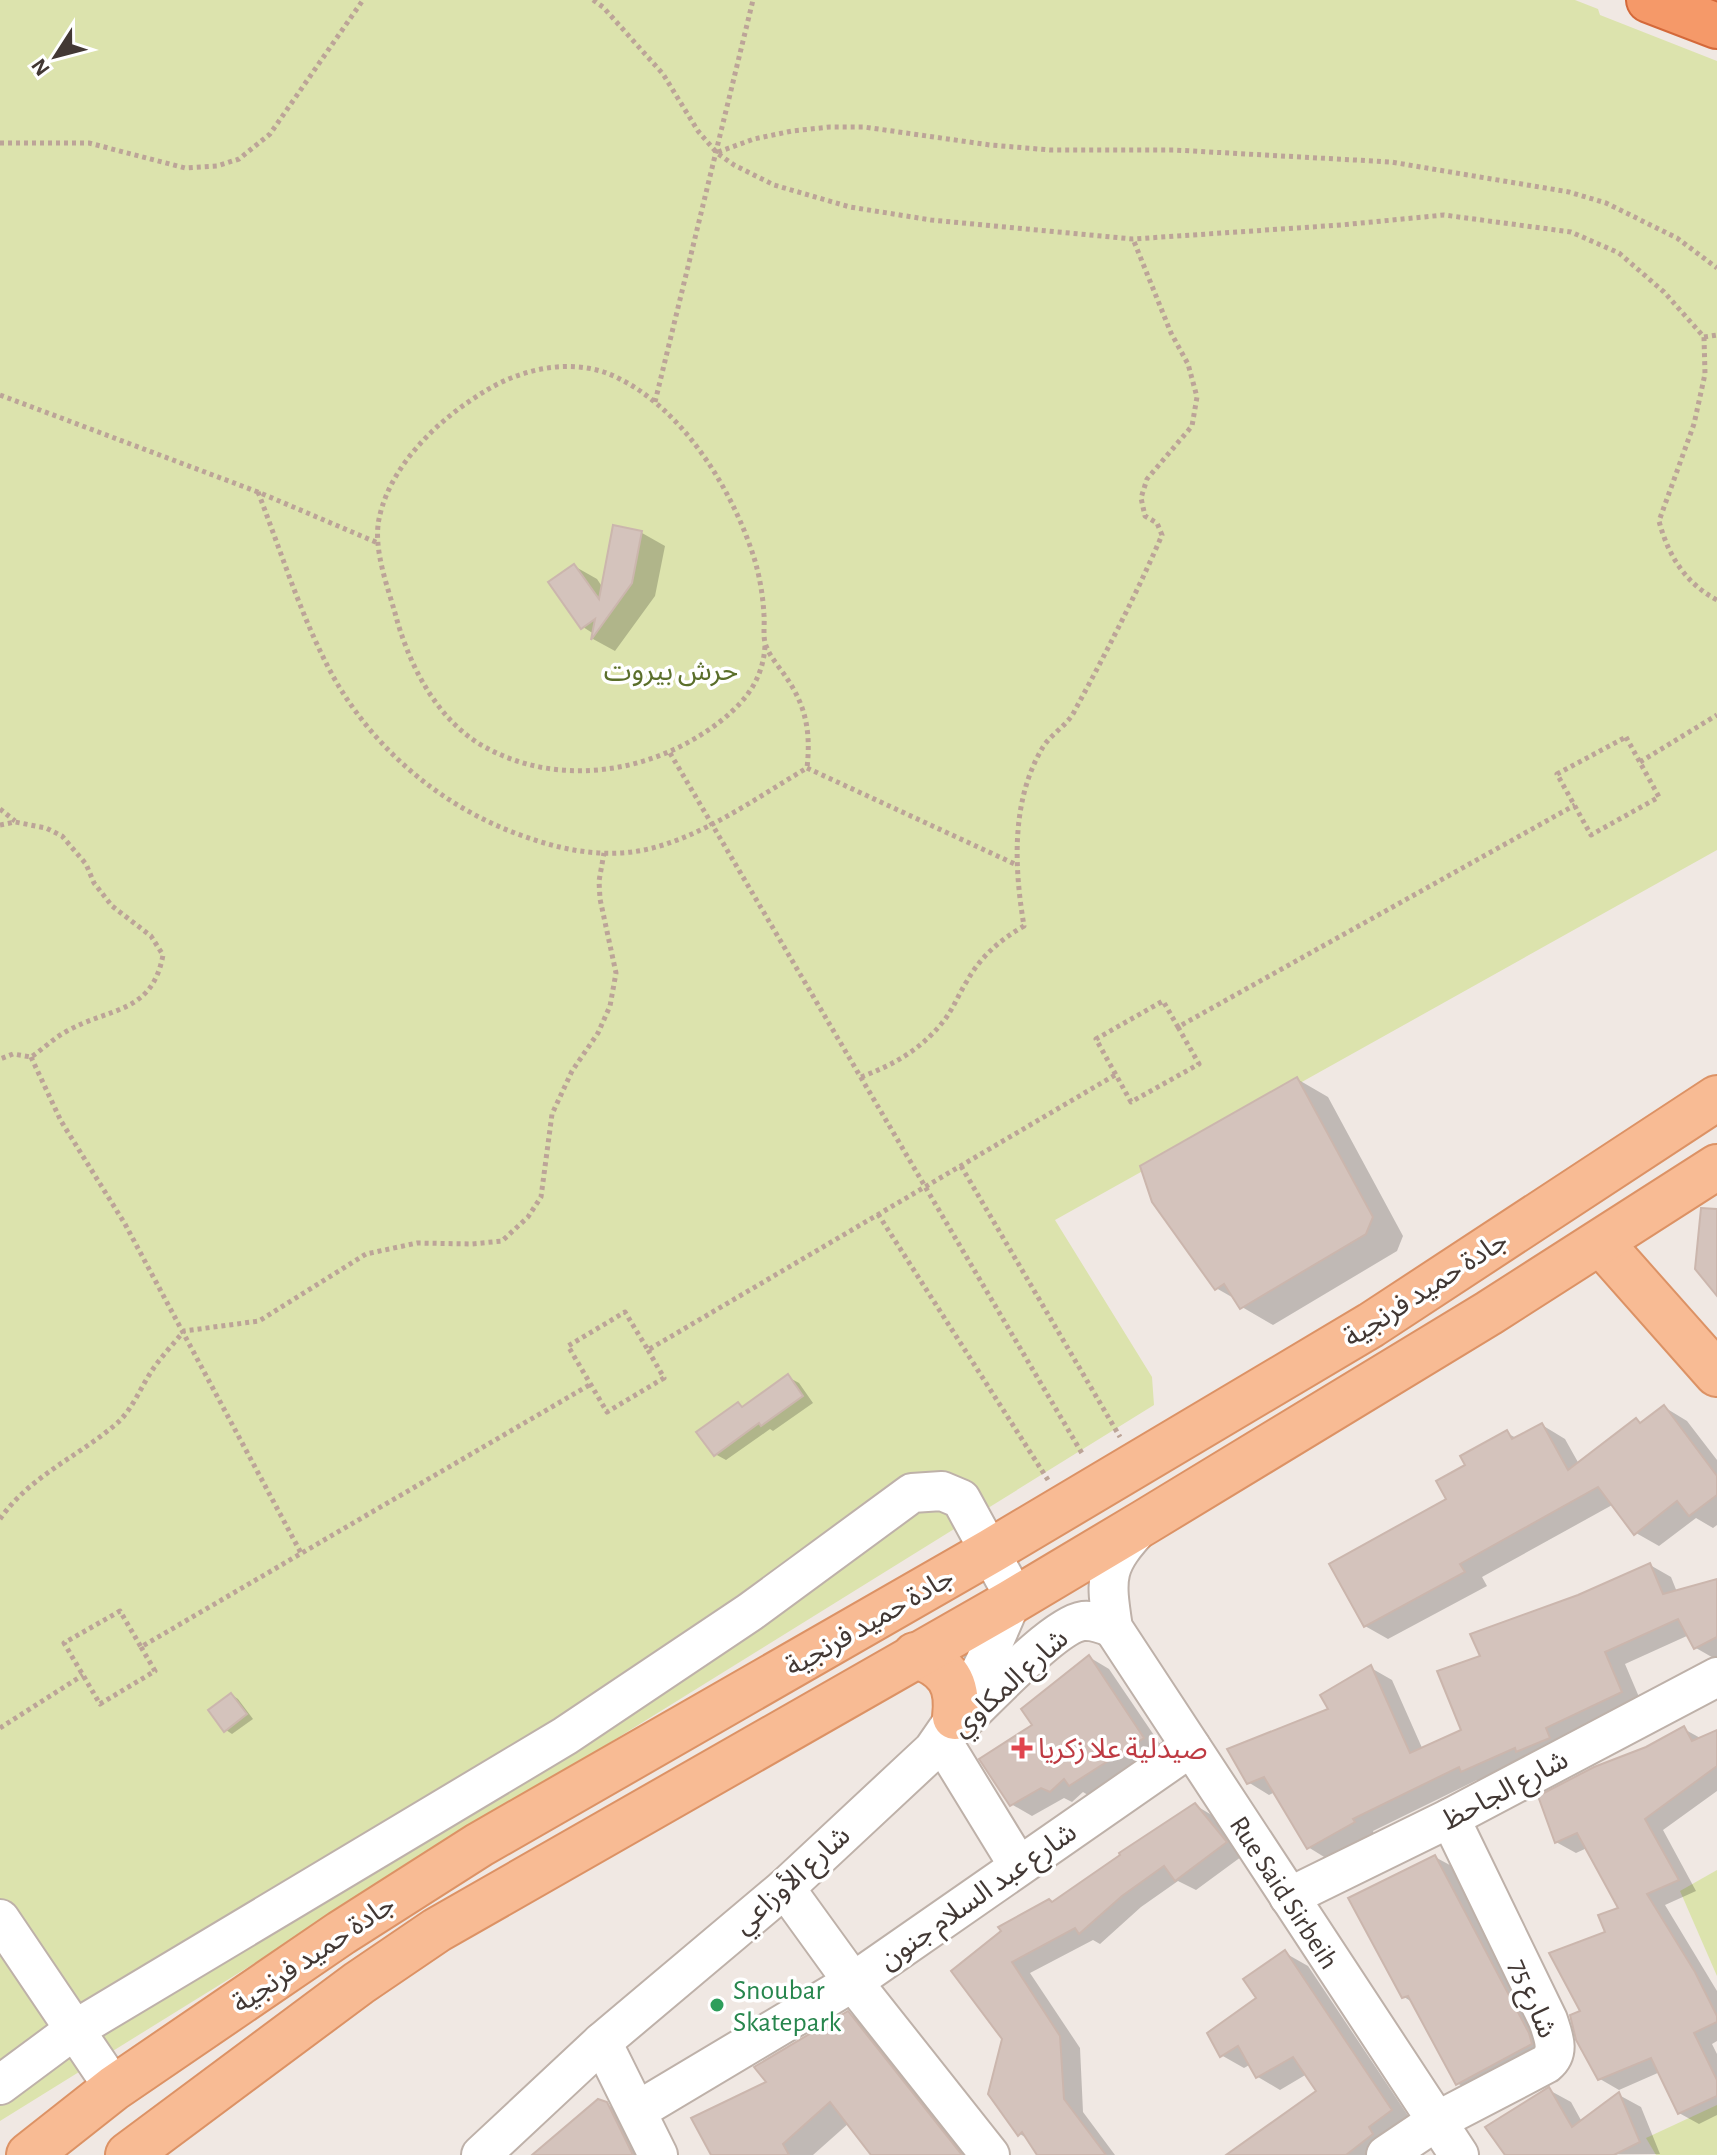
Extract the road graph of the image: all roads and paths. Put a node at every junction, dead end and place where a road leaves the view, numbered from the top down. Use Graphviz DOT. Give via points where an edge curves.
graph roads {
  1 [pos="363,0"];
  2 [pos="593,0"];
  3 [pos="753,0"];
  4 [pos="1649,0"];
  5 [pos="1717,26"];
  6 [pos="0,143"];
  7 [pos="717,153"];
  8 [pos="1133,239"];
  9 [pos="1717,268"];
  10 [pos="1717,335"];
  11 [pos="1704,337"];
  12 [pos="0,395"];
  13 [pos="655,402"];
  14 [pos="258,492"];
  15 [pos="378,543"];
  16 [pos="1717,600"];
  17 [pos="765,646"];
  18 [pos="1717,715"];
  19 [pos="670,753"];
  20 [pos="1640,762"];
  21 [pos="807,768"];
  22 [pos="1575,805"];
  23 [pos="0,809"];
  24 [pos="15,822"];
  25 [pos="711,824"];
  26 [pos="0,825"];
  27 [pos="604,853"];
  28 [pos="1017,865"];
  29 [pos="1178,1027"];
  30 [pos="31,1057"];
  31 [pos="0,1059"];
  32 [pos="1115,1075"];
  33 [pos="861,1077"];
  34 [pos="1717,1098"];
  35 [pos="960,1166"];
  36 [pos="1717,1167"];
  37 [pos="925,1186"];
  38 [pos="878,1214"];
  39 [pos="1601,1243"];
  40 [pos="184,1331"];
  41 [pos="648,1350"];
  42 [pos="1717,1374"];
  43 [pos="591,1384"];
  44 [pos="1101,1486"];
  45 [pos="0,1519"];
  46 [pos="1145,1522"];
  47 [pos="991,1551"];
  48 [pos="301,1553"];
  49 [pos="1011,1602"];
  50 [pos="1113,1628"];
  51 [pos="141,1647"];
  52 [pos="915,1655"];
  53 [pos="83,1675"];
  54 [pos="1717,1677"];
  55 [pos="0,1728"];
  56 [pos="943,1736"];
  57 [pos="1191,1747"];
  58 [pos="1450,1818"];
  59 [pos="1018,1865"];
  60 [pos="785,1888"];
  61 [pos="1289,1897"];
  62 [pos="0,1919"];
  63 [pos="853,1982"];
  64 [pos="74,2030"];
  65 [pos="602,2042"];
  66 [pos="0,2085"];
  67 [pos="114,2088"];
  68 [pos="637,2111"];
  69 [pos="1435,2122"];
  70 [pos="29,2155"];
  71 [pos="128,2155"];
  72 [pos="481,2155"];
  73 [pos="658,2155"];
  74 [pos="990,2155"];
  75 [pos="1386,2155"];
  76 [pos="1459,2155"];
  1 -- 6 [label="path" via="270,134 239,159 185,168 89,143"];
  2 -- 7 [label="path" via="663,74"];
  3 -- 7 [label="path"];
  4 -- 5 [label="highway"];
  7 -- 8 [label="path" via="774,185 850,207"];
  7 -- 9 [label="path" via="792,131 864,127 1050,150 1174,150 1391,162 1606,203 1677,238"];
  7 -- 13 [label="path"];
  8 -- 11 [label="path" via="1444,215 1571,232 1619,253"];
  8 -- 28 [label="path" via="1188,364 1197,397 1192,426 1147,479 1141,498 1145,516 1157,523 1162,535 1073,716 1045,744 1031,771"];
  10 -- 11 [label="path"];
  11 -- 16 [label="path" via="1705,374 1694,424 1659,521 1673,559 1688,580"];
  12 -- 14 [label="path"];
  13 -- 15 [label="path" via="617,377 577,366 538,369 500,382 465,403 408,460 379,519"];
  13 -- 17 [label="path" via="714,471 733,505 756,565"];
  14 -- 15 [label="path"];
  14 -- 27 [label="path" via="334,678 380,741 408,769 504,830 576,851"];
  15 -- 19 [label="path" via="396,618 417,672 452,722 476,742 541,768 578,771 612,770"];
  17 -- 19 [label="path" via="761,670 746,698 713,728"];
  17 -- 21 [label="path" via="805,712"];
  18 -- 20 [label="path"];
  19 -- 25 [label="path"];
  20 -- 22 [label="path" via="1626,737 1557,774"];
  20 -- 22 [label="path" via="1659,797 1591,835"];
  21 -- 25 [label="path"];
  21 -- 28 [label="path"];
  22 -- 29 [label="path"];
  23 -- 24 [label="path"];
  24 -- 26 [label="path"];
  24 -- 30 [label="path" via="62,836 112,906 151,936 163,955 159,977 128,1007 67,1031"];
  25 -- 27 [label="path" via="661,846"];
  25 -- 33 [label="path"];
  27 -- 40 [label="path" via="600,899 616,973 610,1006 552,1114 541,1197 528,1217 502,1241 417,1243 366,1254 259,1321"];
  28 -- 33 [label="path" via="1024,926 976,966 944,1022 927,1040 886,1068"];
  29 -- 32 [label="path" via="1163,1001 1096,1039"];
  29 -- 32 [label="path" via="1199,1064 1131,1102"];
  30 -- 31 [label="path" via="13,1054"];
  30 -- 40 [label="path" via="61,1121"];
  32 -- 35 [label="path"];
  33 -- 37 [label="path"];
  34 -- 44 [label="main road, جادة حميد فرنجية" via="1371,1325"];
  35 -- 37 [label="path"];
  35 -- 44 [label="path"];
  36 -- 39 [label="main road, جادة حميد فرنجية"];
  37 -- 38 [label="path"];
  37 -- 44 [label="path"];
  38 -- 41 [label="path"];
  38 -- 44 [label="path"];
  39 -- 42 [label="main road"];
  39 -- 46 [label="main road, جادة حميد فرنجية"];
  40 -- 45 [label="path" via="126,1414 43,1475"];
  40 -- 48 [label="path"];
  41 -- 43 [label="path" via="664,1378 607,1412"];
  41 -- 43 [label="path" via="625,1312 591,1332 568,1346"];
  43 -- 48 [label="path"];
  44 -- 47 [label="main road, جادة حميد فرنجية"];
  46 -- 49 [label="main road, جادة حميد فرنجية"];
  46 -- 50 [label="street" via="1119,1552 1108,1578"];
  47 -- 49 [label="street" via="1011,1591"];
  47 -- 64 [label="street" via="961,1499 942,1491 912,1493 750,1612 565,1736"];
  47 -- 67 [label="main road, جادة حميد فرنجية" via="479,1845"];
  48 -- 51 [label="path"];
  49 -- 52 [label="main road, جادة حميد فرنجية"];
  49 -- 56 [label="street, شارع الأوزاعي"];
  50 -- 56 [label="street, شارع المكاوي" via="1088,1621 1067,1628"];
  50 -- 57 [label="street, Rue Said Sirbeih"];
  51 -- 53 [label="path" via="155,1671 100,1704"];
  51 -- 53 [label="path" via="120,1611 64,1643"];
  52 -- 56 [label="main road" via="946,1673 956,1690"];
  52 -- 71 [label="main road, جادة حميد فرنجية" via="437,1930"];
  53 -- 55 [label="path"];
  54 -- 58 [label="street, شارع الجاحظ"];
  56 -- 59 [label="street"];
  56 -- 60 [label="street, شارع الأوزاعي"];
  57 -- 59 [label="street, شارع عبد السلام جنون"];
  57 -- 61 [label="street, Rue Said Sirbeih"];
  58 -- 61 [label="street, شارع الجاحظ"];
  58 -- 69 [label="street, شارع 75" via="1548,2020 1556,2050 1533,2072"];
  59 -- 63 [label="street, شارع عبد السلام جنون"];
  60 -- 63 [label="street"];
  60 -- 65 [label="street, شارع الأوزاعي"];
  61 -- 69 [label="street, Rue Said Sirbeih"];
  62 -- 64 [label="street"];
  63 -- 68 [label="street, شارع عبد السلام جنون"];
  63 -- 74 [label="street"];
  64 -- 66 [label="street"];
  64 -- 67 [label="street"];
  65 -- 68 [label="street"];
  65 -- 72 [label="street, شارع الأوزاعي"];
  67 -- 70 [label="main road, جادة حميد فرنجية"];
  68 -- 73 [label="street"];
  69 -- 75 [label="street"];
  69 -- 76 [label="street, Rue Said Sirbeih"];
}
